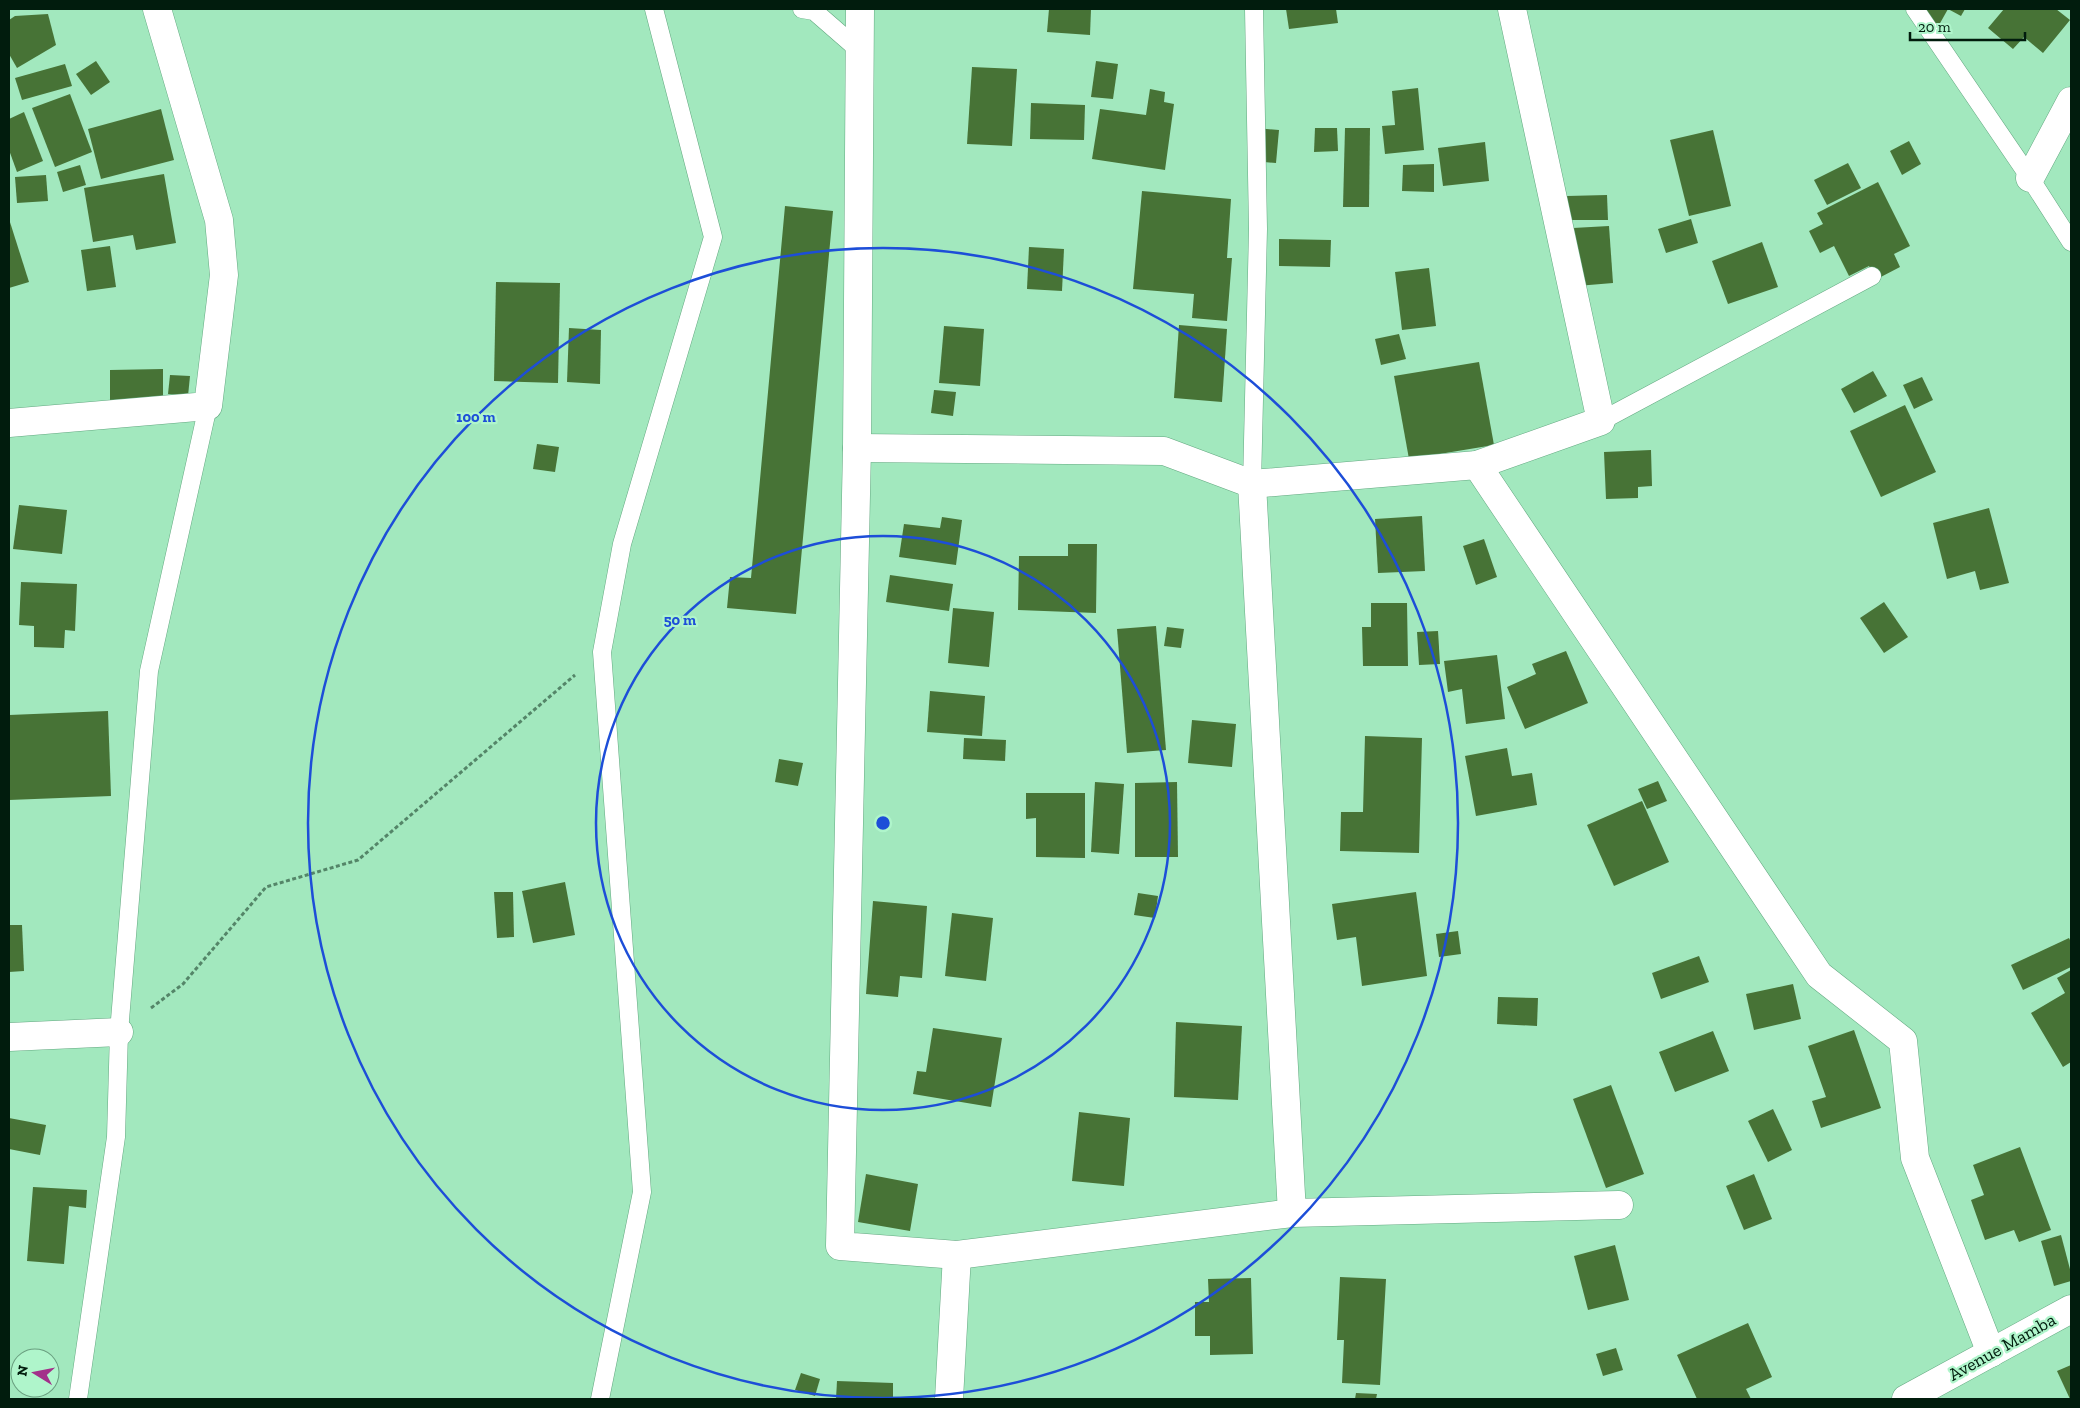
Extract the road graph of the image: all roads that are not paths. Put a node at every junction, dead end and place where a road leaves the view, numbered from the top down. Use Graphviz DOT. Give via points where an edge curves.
graph roads {
  1 [pos="157,9"];
  2 [pos="654,9"];
  3 [pos="802,9"];
  4 [pos="860,9"];
  5 [pos="1254,9"];
  6 [pos="1512,9"];
  7 [pos="1915,9"];
  8 [pos="860,51"];
  9 [pos="2071,101"];
  10 [pos="2030,178"];
  11 [pos="2071,242"];
  12 [pos="1872,276"];
  13 [pos="208,406"];
  14 [pos="1601,421"];
  15 [pos="9,423"];
  16 [pos="858,448"];
  17 [pos="1477,465"];
  18 [pos="1252,484"];
  19 [pos="119,1032"];
  20 [pos="9,1037"];
  21 [pos="1619,1205"];
  22 [pos="1292,1213"];
  23 [pos="956,1255"];
  24 [pos="2071,1309"];
  25 [pos="1991,1353"];
  26 [pos="1934,1393"];
  27 [pos="78,1399"];
  28 [pos="600,1399"];
  29 [pos="949,1399"];
  30 [pos="1906,1399"];
  1 -- 13 [label="street" via="219,220 224,274"];
  2 -- 28 [label="lane" via="713,237 622,544 602,652 642,1192"];
  3 -- 8 [label="lane" via="814,12"];
  4 -- 8 [label="street"];
  5 -- 18 [label="lane" via="1258,229"];
  6 -- 14 [label="street"];
  7 -- 10 [label="lane"];
  8 -- 16 [label="street"];
  9 -- 10 [label="street"];
  10 -- 11 [label="lane"];
  12 -- 14 [label="lane"];
  13 -- 15 [label="street"];
  13 -- 19 [label="lane" via="149,671"];
  14 -- 17 [label="street"];
  16 -- 18 [label="street" via="1164,451"];
  16 -- 23 [label="street" via="840,1246"];
  17 -- 18 [label="street"];
  17 -- 25 [label="street" via="1819,975 1903,1041 1915,1158"];
  18 -- 22 [label="street"];
  19 -- 20 [label="street"];
  19 -- 27 [label="lane" via="116,1138"];
  21 -- 22 [label="street"];
  22 -- 23 [label="street"];
  23 -- 29 [label="street"];
  24 -- 25 [label="street, Avenue Mamba"];
  25 -- 26 [label="street, Avenue Mamba"];
  26 -- 30 [label="street, Avenue Mamba"];
}
